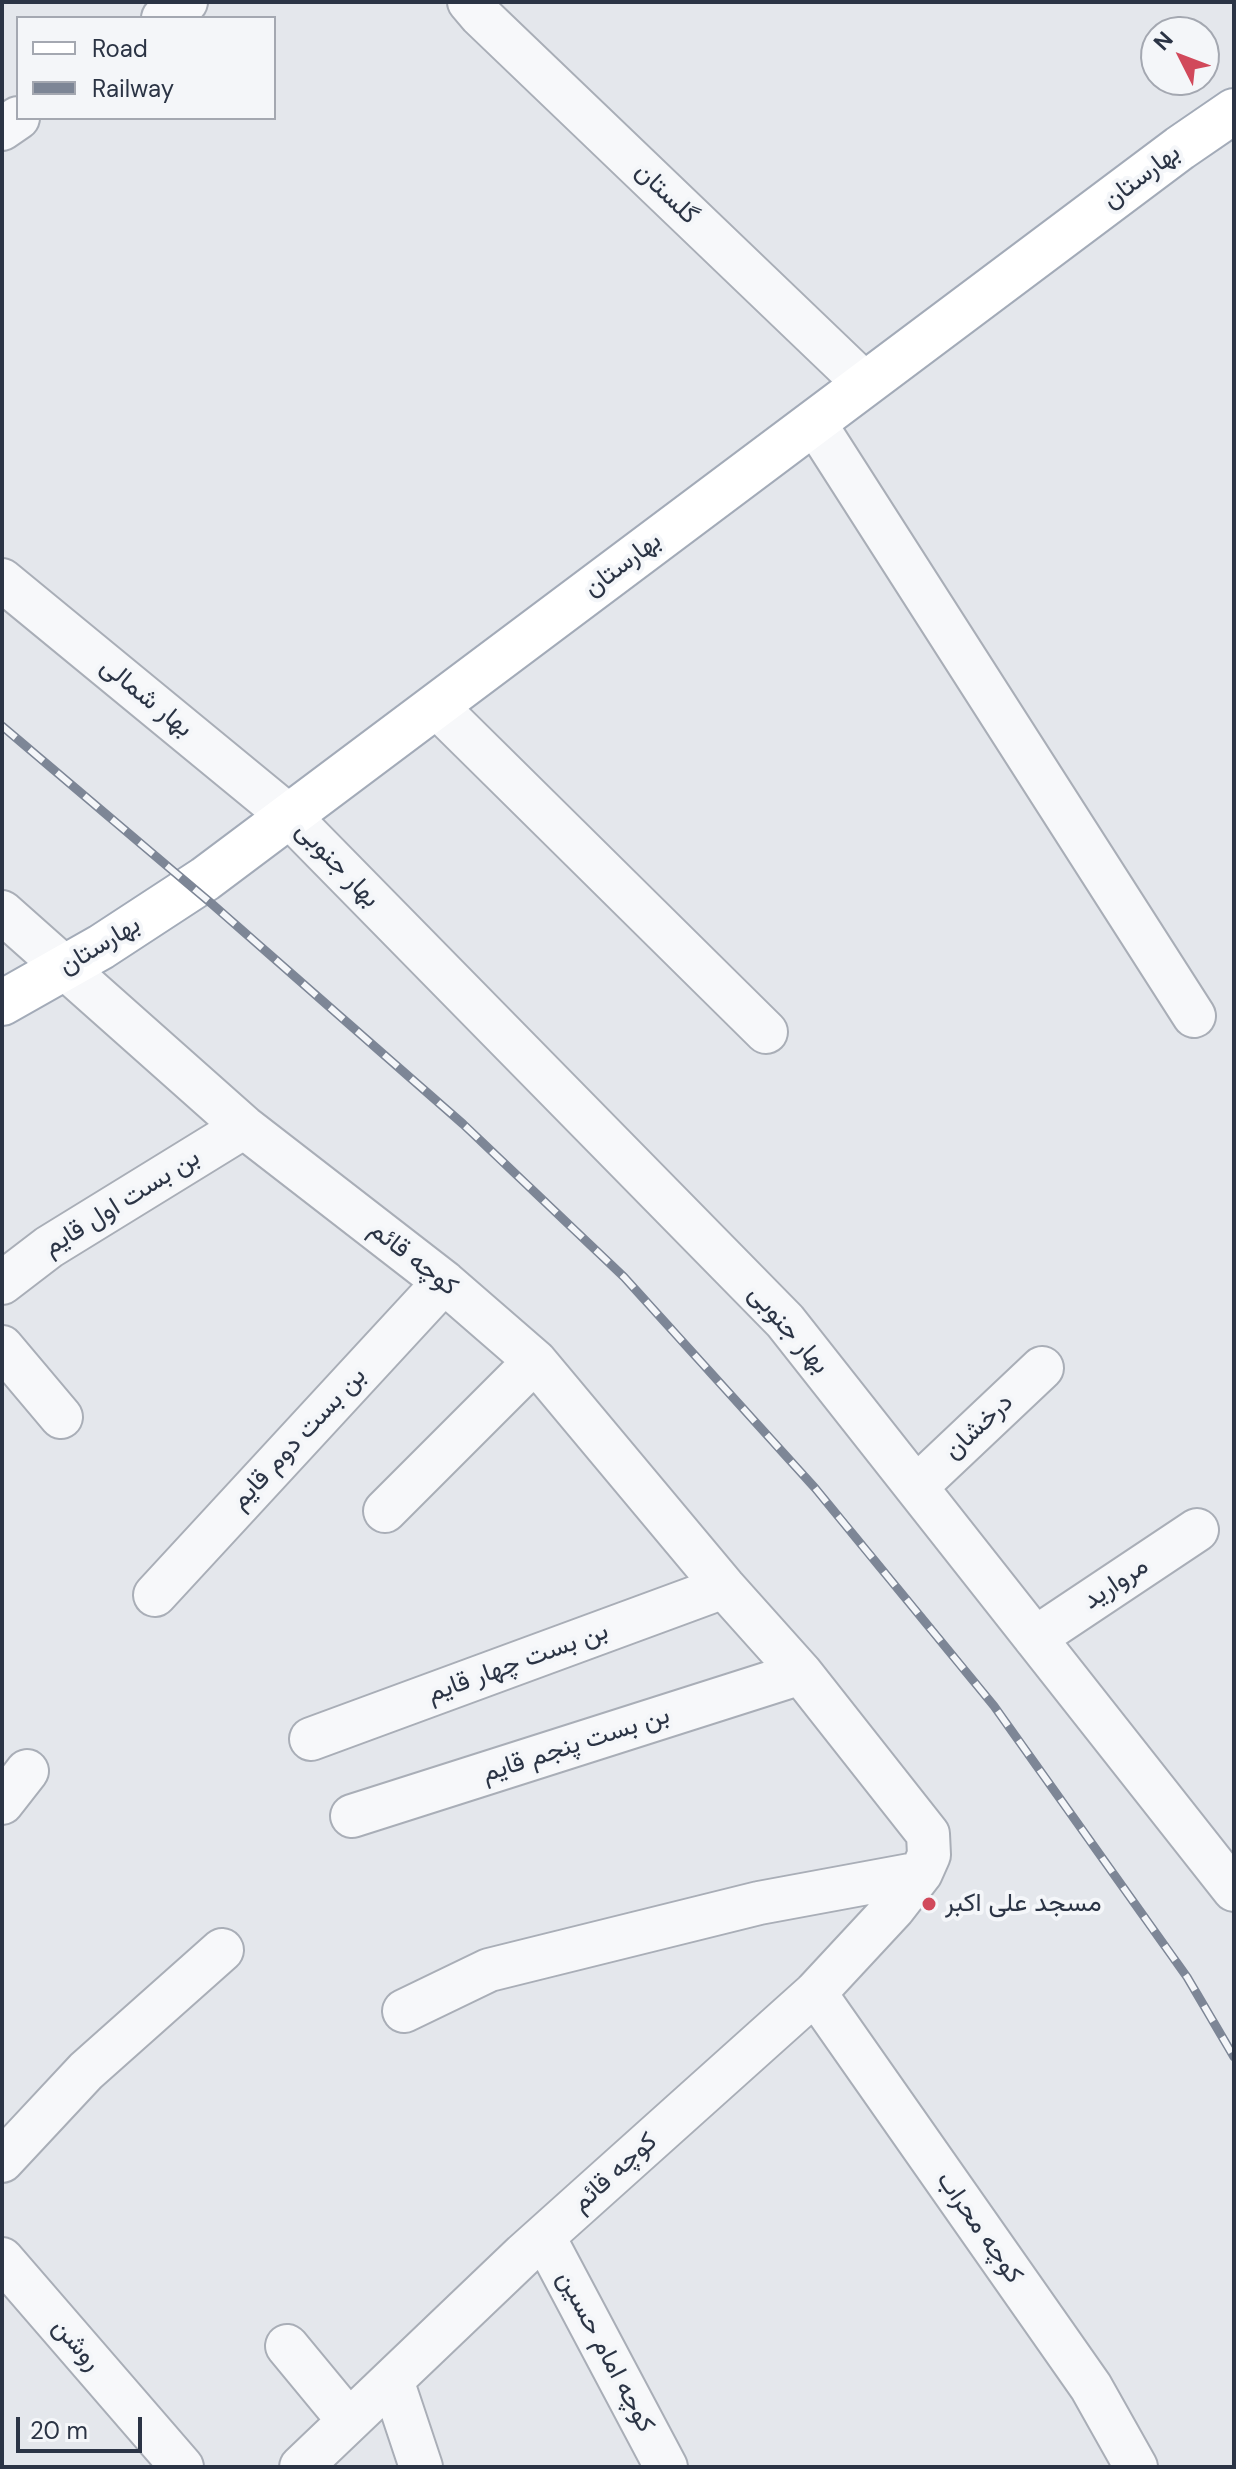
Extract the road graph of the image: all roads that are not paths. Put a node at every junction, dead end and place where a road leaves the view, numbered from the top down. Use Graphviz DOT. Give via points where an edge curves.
graph roads {
  1 [pos="186,2"];
  2 [pos="469,2"];
  3 [pos="166,16"];
  4 [pos="1234,111"];
  5 [pos="865,384"];
  6 [pos="814,422"];
  7 [pos="2,580"];
  8 [pos="436,706"];
  9 [pos="289,816"];
  10 [pos="2,912"];
  11 [pos="66,968"];
  12 [pos="2,1003"];
  13 [pos="1194,1016"];
  14 [pos="766,1032"];
  15 [pos="244,1127"];
  16 [pos="444,1282"];
  17 [pos="2,1283"];
  18 [pos="2,1347"];
  19 [pos="535,1361"];
  20 [pos="1042,1368"];
  21 [pos="61,1417"];
  22 [pos="916,1487"];
  23 [pos="385,1511"];
  24 [pos="1197,1530"];
  25 [pos="724,1587"];
  26 [pos="155,1595"];
  27 [pos="1035,1638"];
  28 [pos="801,1673"];
  29 [pos="311,1739"];
  30 [pos="352,1816"];
  31 [pos="1219,1844"];
  32 [pos="921,1873"];
  33 [pos="1234,1890"];
  34 [pos="222,1950"];
  35 [pos="815,1993"];
  36 [pos="404,2011"];
  37 [pos="2,2161"];
  38 [pos="544,2237"];
  39 [pos="2,2259"];
  40 [pos="287,2346"];
  41 [pos="392,2380"];
  42 [pos="349,2421"];
  43 [pos="182,2467"];
  44 [pos="301,2467"];
  45 [pos="421,2467"];
  46 [pos="666,2467"];
  47 [pos="1136,2467"];
  1 -- 3 [label="street"];
  2 -- 5 [label="street, گلستان"];
  4 -- 5 [label="main road, بهارستان"];
  5 -- 6 [label="main road, بهارستان"];
  6 -- 8 [label="main road, بهارستان"];
  6 -- 13 [label="street"];
  7 -- 9 [label="street, بهار شمالی"];
  8 -- 9 [label="main road, بهارستان"];
  8 -- 14 [label="street"];
  9 -- 11 [label="main road, بهارستان" via="205,879"];
  9 -- 22 [label="street, بهار جنوبی" via="785,1321"];
  10 -- 11 [label="street, کوچه قائم"];
  11 -- 12 [label="main road, بهارستان"];
  11 -- 15 [label="street, کوچه قائم"];
  15 -- 16 [label="street, کوچه قائم"];
  15 -- 17 [label="street, بن بست اول قایم" via="49,1247"];
  16 -- 19 [label="street, کوچه قائم"];
  16 -- 26 [label="street, بن بست دوم قایم"];
  18 -- 21 [label="street"];
  19 -- 23 [label="street"];
  19 -- 25 [label="street, کوچه قائم"];
  20 -- 22 [label="street, درخشان"];
  22 -- 27 [label="street, بهار جنوبی"];
  24 -- 27 [label="street, مروارید"];
  25 -- 28 [label="street, کوچه قائم"];
  25 -- 29 [label="street, بن بست چهار قایم"];
  27 -- 31 [label="street, بهار جنوبی"];
  28 -- 30 [label="street, بن بست پنجم قایم"];
  28 -- 32 [label="street, کوچه قائم" via="928,1834 929,1855"];
  31 -- 33 [label="street, بهار جنوبی"];
  32 -- 35 [label="street, کوچه قائم"];
  32 -- 36 [label="street" via="759,1903 489,1970"];
  34 -- 37 [label="street" via="86,2071"];
  35 -- 38 [label="street, کوچه قائم"];
  35 -- 47 [label="street, کوچه محراب" via="1091,2387"];
  38 -- 41 [label="street, کوچه قائم"];
  38 -- 46 [label="street, کوچه امام حسین"];
  39 -- 43 [label="street, روشن"];
  40 -- 42 [label="street"];
  41 -- 42 [label="street, کوچه قائم"];
  41 -- 45 [label="street"];
  42 -- 44 [label="street, کوچه قائم"];
}
